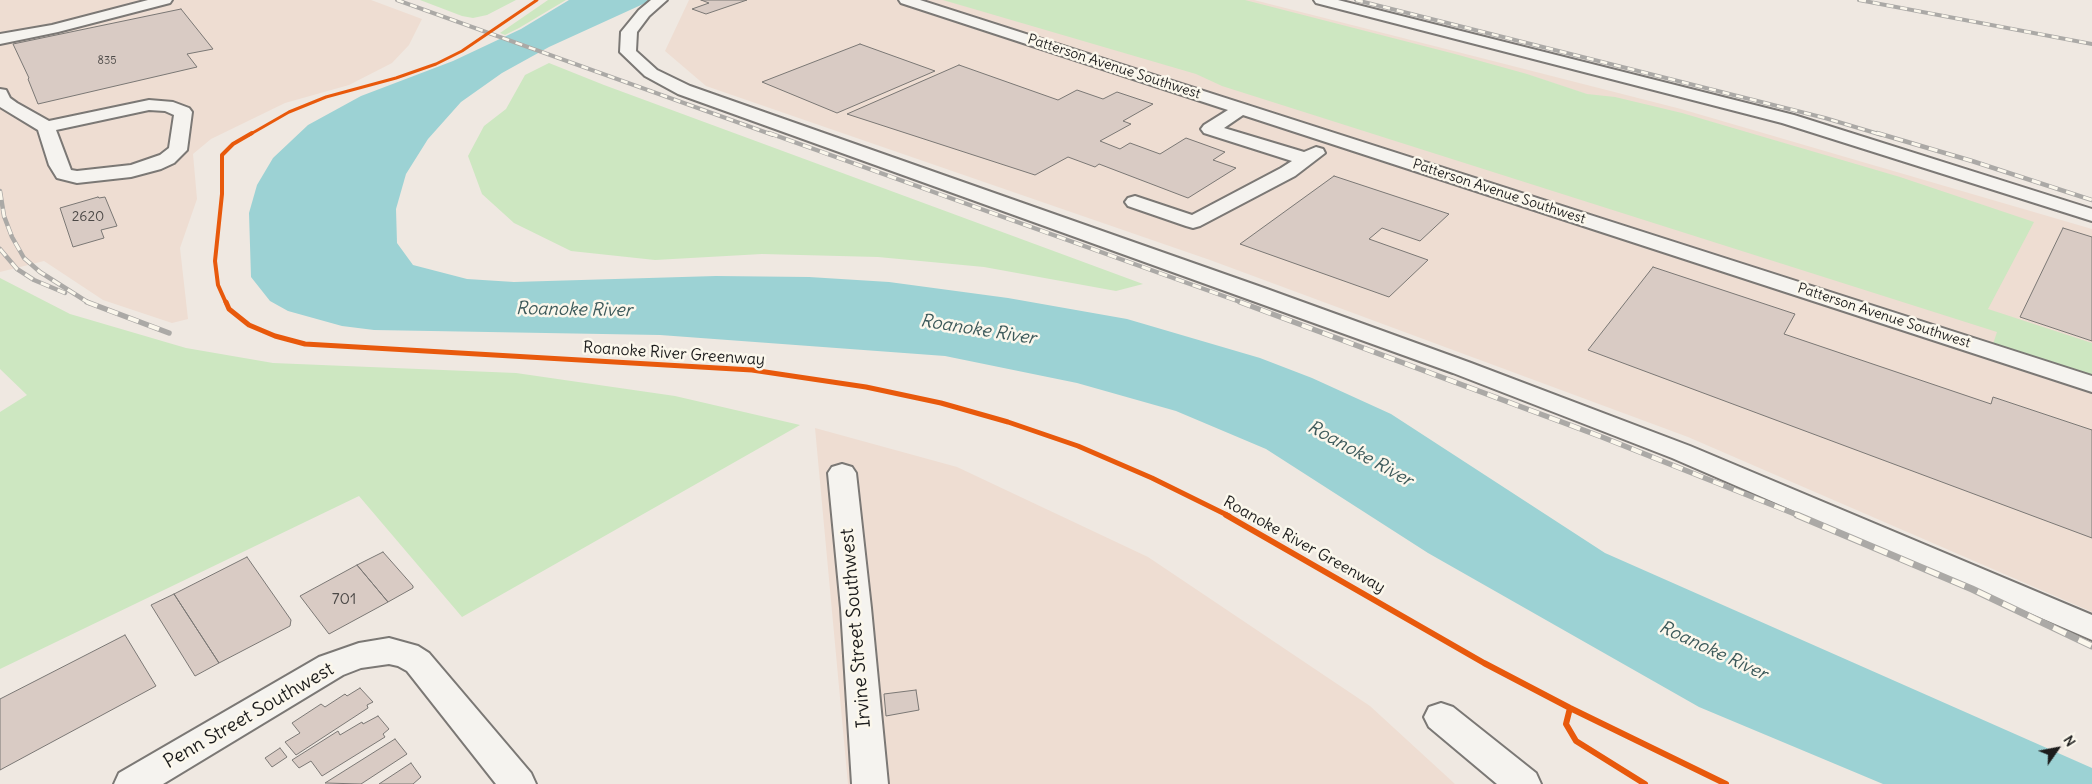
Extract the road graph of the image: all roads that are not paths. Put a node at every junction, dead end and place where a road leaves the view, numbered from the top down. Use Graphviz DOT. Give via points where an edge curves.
graph roads {
  1 [pos="165,0"];
  2 [pos="660,0"];
  3 [pos="906,0"];
  4 [pos="1321,0"];
  5 [pos="0,39"];
  6 [pos="0,94"];
  7 [pos="1242,108"];
  8 [pos="46,127"];
  9 [pos="1338,140"];
  10 [pos="1306,159"];
  11 [pos="1135,202"];
  12 [pos="2092,215"];
  13 [pos="2092,384"];
  14 [pos="842,473"];
  15 [pos="2092,628"];
  16 [pos="1441,717"];
  17 [pos="132,784"];
  18 [pos="518,784"];
  19 [pos="870,784"];
  20 [pos="1523,784"];
  1 -- 5 [label="street"];
  2 -- 15 [label="street" via="644,13 630,32 628,52 650,73 684,90 1256,293 1654,441"];
  3 -- 7 [label="street, Patterson Avenue Southwest"];
  4 -- 12 [label="street" via="1788,119"];
  6 -- 8 [label="street" via="11,107"];
  7 -- 9 [label="street, Patterson Avenue Southwest"];
  7 -- 10 [label="street" via="1210,129"];
  8 -- 8 [label="street" via="64,174 101,176 131,171 167,159 178,150 183,112 167,106 148,105"];
  9 -- 10 [label="street"];
  9 -- 13 [label="street, Patterson Avenue Southwest"];
  10 -- 11 [label="street" via="1288,172 1193,222"];
  14 -- 19 [label="street, Irvine Street Southwest"];
  16 -- 20 [label="street"];
  17 -- 18 [label="street, Penn Street Southwest" via="330,666 359,656 389,652 407,655 418,662"];
}
